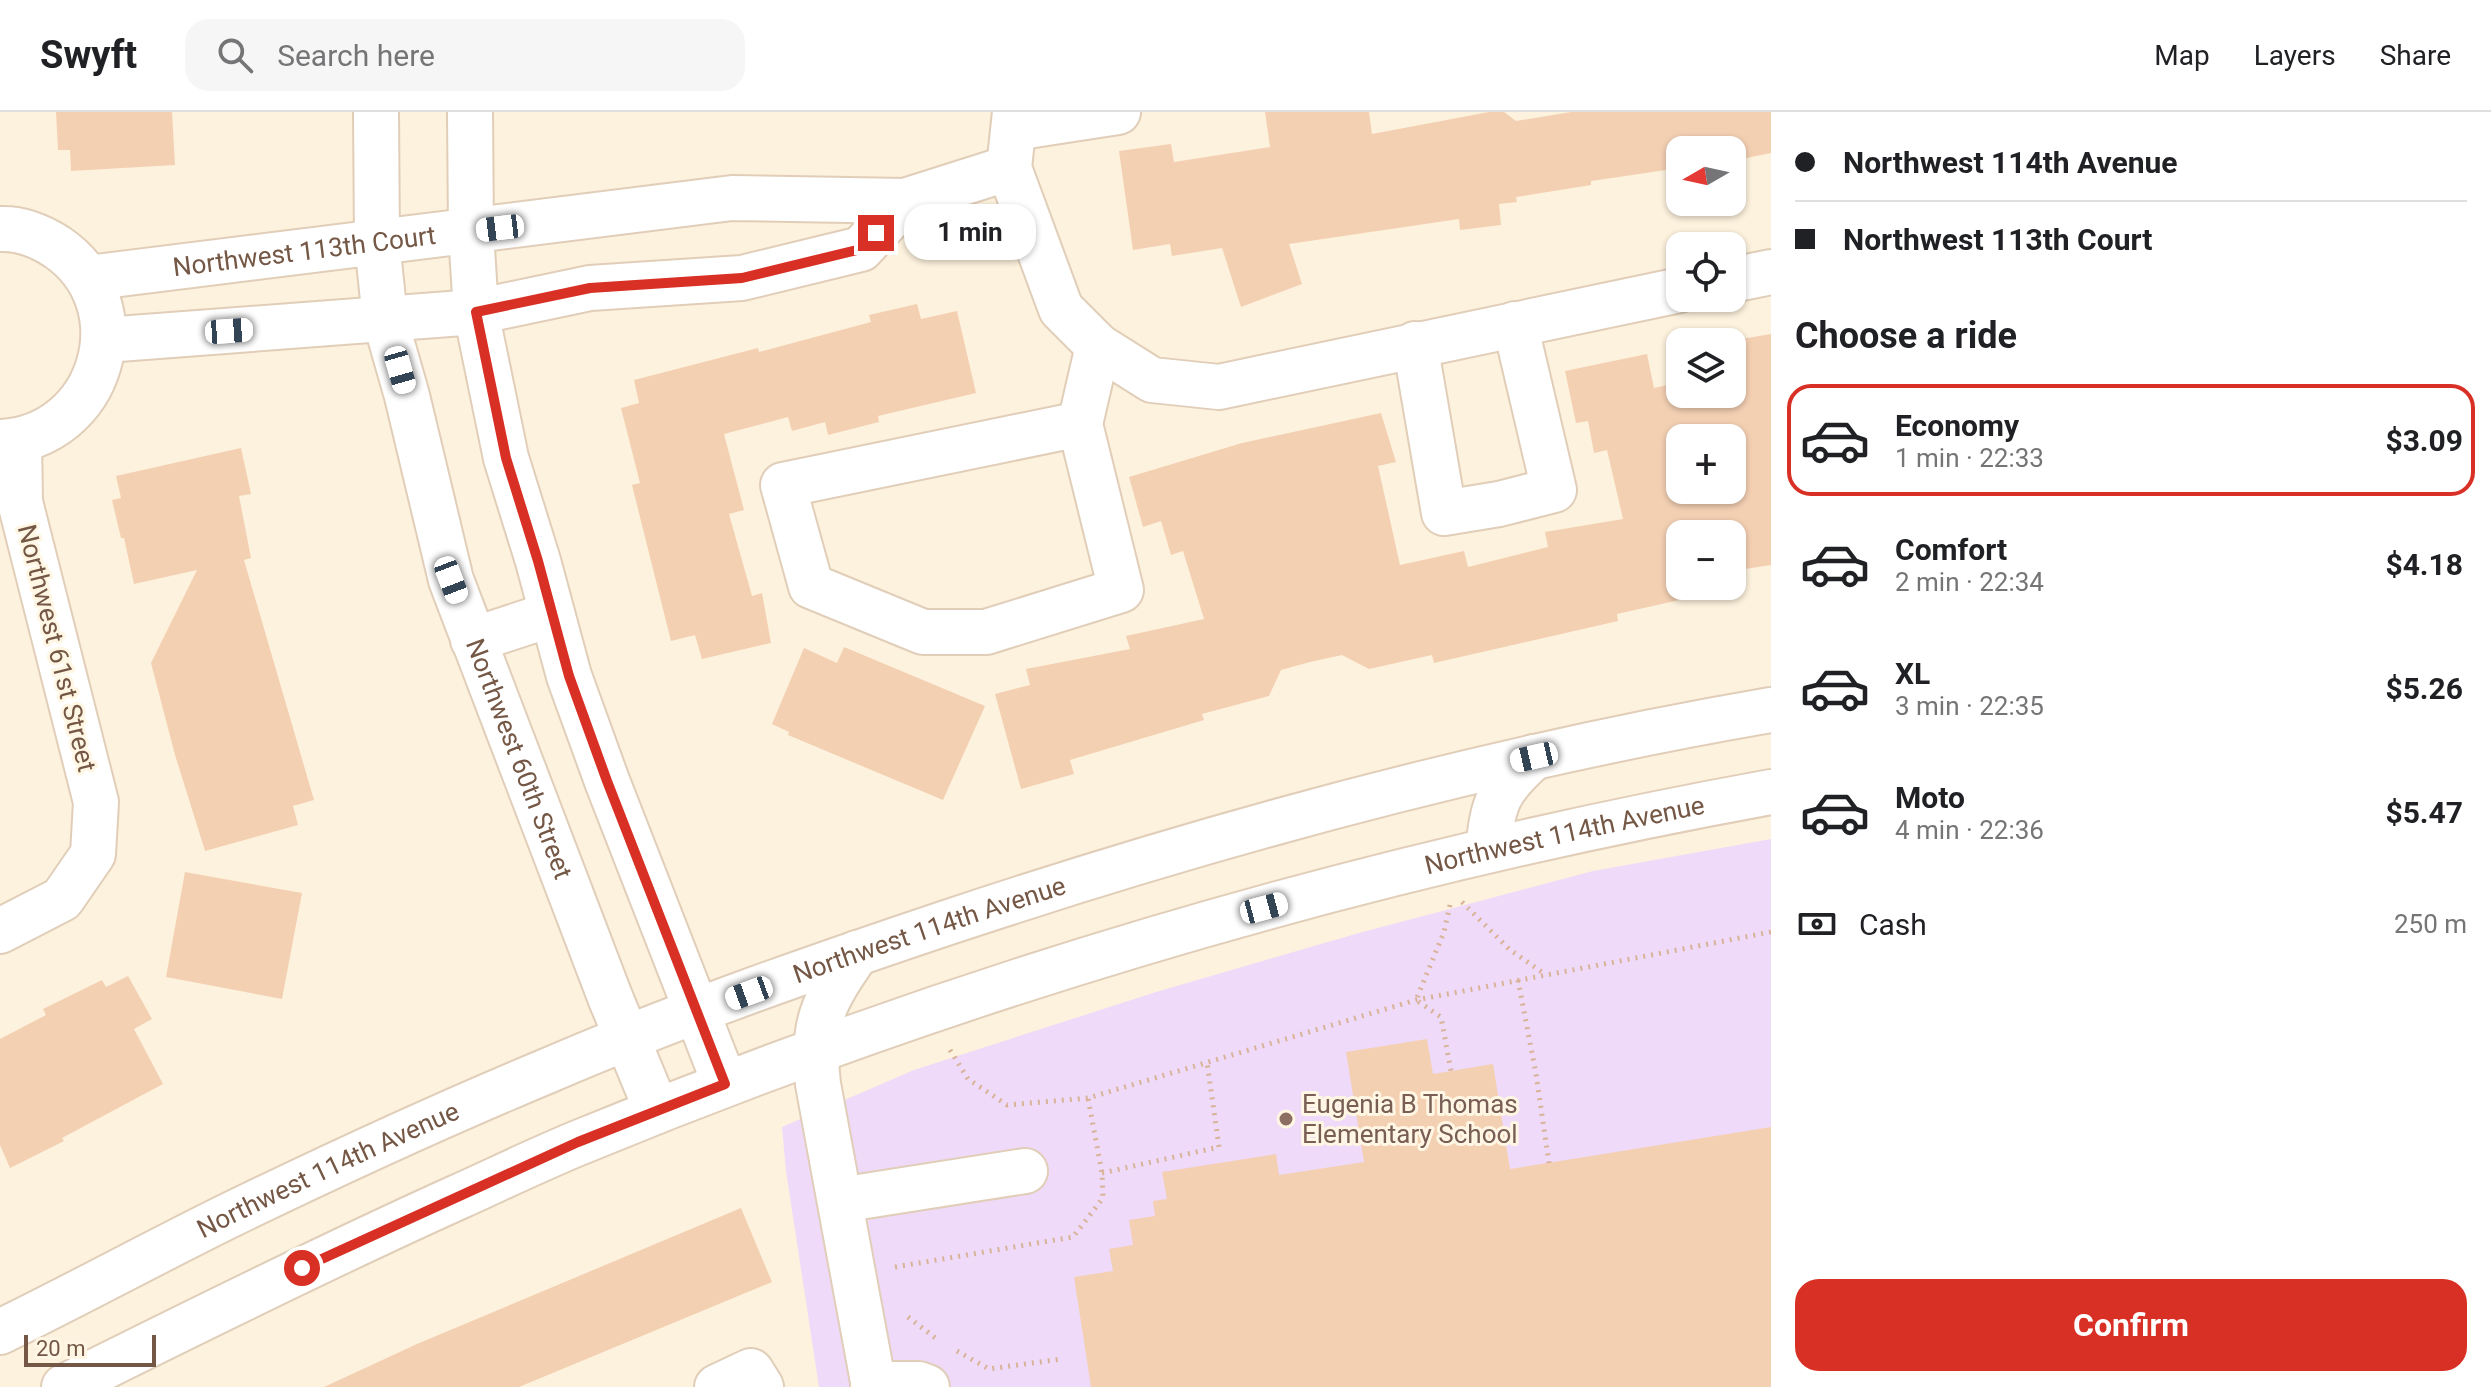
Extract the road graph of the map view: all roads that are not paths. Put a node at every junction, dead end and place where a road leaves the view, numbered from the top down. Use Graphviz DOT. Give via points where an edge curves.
graph roads {
  1 [pos="376,112"];
  2 [pos="470,112"];
  3 [pos="1118,112"];
  4 [pos="1013,136"];
  5 [pos="905,201"];
  6 [pos="0,229"];
  7 [pos="471,232"];
  8 [pos="377,242"];
  9 [pos="1771,272"];
  10 [pos="1746,277"];
  11 [pos="88,278"];
  12 [pos="1666,293"];
  13 [pos="476,312"];
  14 [pos="385,319"];
  15 [pos="1515,324"];
  16 [pos="105,340"];
  17 [pos="1415,344"];
  18 [pos="1098,346"];
  19 [pos="1080,424"];
  20 [pos="9,441"];
  21 [pos="552,614"];
  22 [pos="473,640"];
  23 [pos="1771,710"];
  24 [pos="1534,757"];
  25 [pos="1771,792"];
  26 [pos="1488,850"];
  27 [pos="0,931"];
  28 [pos="857,953"];
  29 [pos="696,1012"];
  30 [pos="628,1038"];
  31 [pos="814,1050"];
  32 [pos="725,1084"];
  33 [pos="657,1111"];
  34 [pos="1025,1171"];
  35 [pos="840,1200"];
  36 [pos="0,1332"];
  37 [pos="873,1385"];
  38 [pos="64,1387"];
  39 [pos="927,1387"];
  1 -- 8 [label="street, Northwest 60th Street"];
  2 -- 7 [label="street"];
  3 -- 4 [label="street, Northwest 113th Court"];
  4 -- 5 [label="street, Northwest 113th Court"];
  4 -- 18 [label="street" via="1061,309"];
  5 -- 7 [label="street, Northwest 113th Court" via="732,198"];
  5 -- 13 [label="street, Northwest 113th Court" via="861,249 742,278 590,288"];
  6 -- 11 [label="street" via="42,237"];
  7 -- 8 [label="street, Northwest 113th Court"];
  7 -- 13 [label="street"];
  8 -- 11 [label="street, Northwest 113th Court"];
  8 -- 14 [label="street, Northwest 60th Street"];
  9 -- 10 [label="street"];
  11 -- 16 [label="street" via="101,308"];
  12 -- 15 [label="street"];
  13 -- 14 [label="street, Northwest 113th Court"];
  13 -- 21 [label="street" via="506,458"];
  14 -- 16 [label="street, Northwest 113th Court"];
  14 -- 22 [label="street, Northwest 60th Street" via="451,580"];
  15 -- 17 [label="street"];
  15 -- 17 [label="street" via="1554,490 1499,504 1444,513"];
  16 -- 20 [label="street" via="97,375 79,405 51,428"];
  17 -- 18 [label="street" via="1219,387 1152,380"];
  18 -- 19 [label="street"];
  19 -- 19 [label="street" via="1121,590 986,632 923,632 811,586 783,485"];
  20 -- 27 [label="street, Northwest 61st Street" via="96,802 93,854 62,899"];
  21 -- 22 [label="street"];
  21 -- 29 [label="street" via="580,706"];
  22 -- 30 [label="street, Northwest 60th Street"];
  23 -- 24 [label="street, Northwest 114th Avenue"];
  24 -- 26 [label="street" via="1508,780 1492,811"];
  24 -- 28 [label="street, Northwest 114th Avenue" via="1139,862"];
  25 -- 26 [label="street, Northwest 114th Avenue"];
  26 -- 31 [label="street, Northwest 114th Avenue" via="1165,936"];
  28 -- 29 [label="street, Northwest 114th Avenue"];
  28 -- 31 [label="street" via="820,1017"];
  29 -- 30 [label="street, Northwest 114th Avenue"];
  29 -- 32 [label="street"];
  30 -- 33 [label="street, Northwest 60th Street"];
  30 -- 36 [label="street, Northwest 114th Avenue" via="239,1211"];
  31 -- 32 [label="street, Northwest 114th Avenue"];
  31 -- 35 [label="street"];
  32 -- 33 [label="street, Northwest 114th Avenue"];
  33 -- 38 [label="street, Northwest 114th Avenue" via="302,1268"];
  34 -- 35 [label="street"];
  35 -- 37 [label="street"];
  37 -- 39 [label="street"];
}
